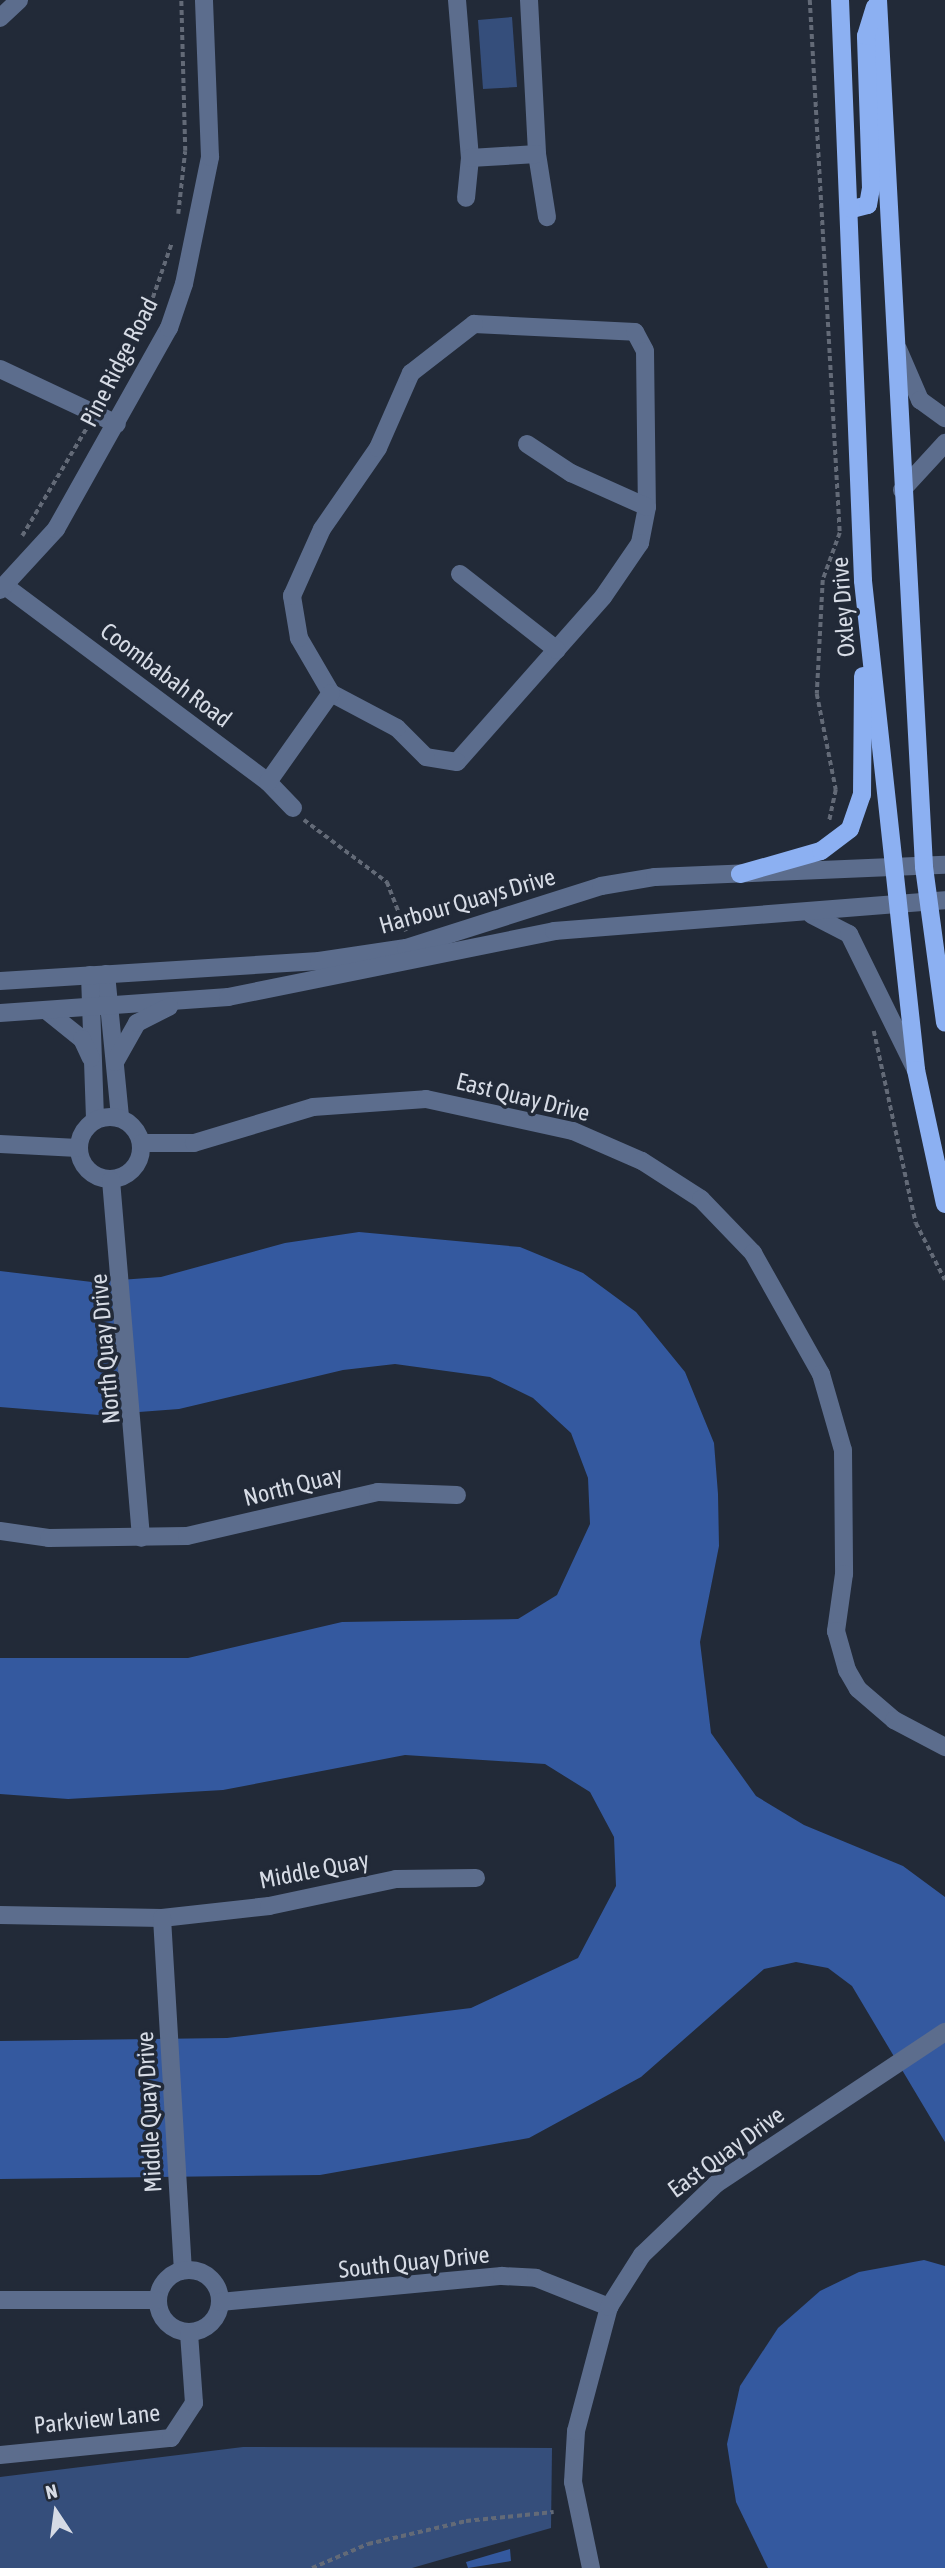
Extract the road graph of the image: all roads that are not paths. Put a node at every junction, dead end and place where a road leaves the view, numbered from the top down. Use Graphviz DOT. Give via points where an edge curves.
graph roads {
  1 [pos="19,0"];
  2 [pos="457,0"];
  3 [pos="529,0"];
  4 [pos="840,0"];
  5 [pos="878,0"];
  6 [pos="199,2"];
  7 [pos="0,18"];
  8 [pos="537,153"];
  9 [pos="470,158"];
  10 [pos="466,198"];
  11 [pos="852,209"];
  12 [pos="547,217"];
  13 [pos="898,349"];
  14 [pos="0,369"];
  15 [pos="945,418"];
  16 [pos="117,424"];
  17 [pos="945,443"];
  18 [pos="527,444"];
  19 [pos="902,490"];
  20 [pos="647,507"];
  21 [pos="460,574"];
  22 [pos="863,581"];
  23 [pos="3,588"];
  24 [pos="557,650"];
  25 [pos="331,693"];
  26 [pos="268,782"];
  27 [pos="293,808"];
  28 [pos="945,865"];
  29 [pos="924,867"];
  30 [pos="891,868"];
  31 [pos="740,874"];
  32 [pos="937,900"];
  33 [pos="895,904"];
  34 [pos="806,913"];
  35 [pos="945,938"];
  36 [pos="936,959"];
  37 [pos="98,974"];
  38 [pos="0,981"];
  39 [pos="182,1001"];
  40 [pos="101,1008"];
  41 [pos="47,1011"];
  42 [pos="0,1013"];
  43 [pos="945,1023"];
  44 [pos="114,1064"];
  45 [pos="916,1069"];
  46 [pos="95,1074"];
  47 [pos="120,1118"];
  48 [pos="95,1120"];
  49 [pos="142,1143"];
  50 [pos="0,1144"];
  51 [pos="79,1148"];
  52 [pos="111,1180"];
  53 [pos="945,1204"];
  54 [pos="457,1495"];
  55 [pos="0,1531"];
  56 [pos="141,1538"];
  57 [pos="945,1747"];
  58 [pos="475,1878"];
  59 [pos="0,1915"];
  60 [pos="162,1917"];
  61 [pos="945,2032"];
  62 [pos="183,2270"];
  63 [pos="0,2300"];
  64 [pos="157,2300"];
  65 [pos="220,2302"];
  66 [pos="609,2307"];
  67 [pos="190,2333"];
  68 [pos="0,2455"];
  69 [pos="591,2568"];
  1 -- 7 [label="street"];
  2 -- 9 [label="street"];
  3 -- 8 [label="street"];
  4 -- 11 [label="main road, Oxley Drive"];
  5 -- 11 [label="main road" via="866,36 871,188 868,205"];
  5 -- 13 [label="main road"];
  6 -- 16 [label="street, Pine Ridge Road" via="210,157 201,219 169,328"];
  8 -- 9 [label="street"];
  8 -- 12 [label="street"];
  9 -- 10 [label="street"];
  11 -- 22 [label="main road, Oxley Drive"];
  13 -- 15 [label="street" via="920,400"];
  13 -- 19 [label="main road"];
  14 -- 16 [label="street"];
  16 -- 23 [label="street, Pine Ridge Road" via="52,536"];
  17 -- 19 [label="street"];
  18 -- 20 [label="street" via="571,473"];
  19 -- 29 [label="main road"];
  20 -- 24 [label="street" via="640,543"];
  20 -- 25 [label="street" via="645,351 635,332 474,324 411,373 379,448 322,529 292,596 299,638"];
  21 -- 24 [label="street"];
  22 -- 30 [label="main road, Oxley Drive"];
  22 -- 31 [label="main road" via="862,795 842,838"];
  23 -- 26 [label="street, Coombabah Road"];
  24 -- 25 [label="street" via="457,762 426,757 397,728"];
  25 -- 26 [label="street"];
  26 -- 27 [label="street, Coombabah Road"];
  28 -- 29 [label="street, Harbour Quays Drive"];
  29 -- 30 [label="street, Harbour Quays Drive"];
  29 -- 32 [label="main road"];
  30 -- 31 [label="street, Harbour Quays Drive"];
  30 -- 33 [label="main road, Oxley Drive"];
  31 -- 37 [label="street, Harbour Quays Drive" via="601,886 407,948 319,961"];
  32 -- 33 [label="street, Harbour Quays Drive"];
  32 -- 36 [label="main road"];
  33 -- 34 [label="street, Harbour Quays Drive"];
  33 -- 45 [label="main road, Oxley Drive"];
  34 -- 39 [label="street, Harbour Quays Drive" via="554,932"];
  34 -- 45 [label="street" via="849,934"];
  35 -- 36 [label="street"];
  36 -- 43 [label="main road"];
  37 -- 38 [label="street, Harbour Quays Drive"];
  37 -- 40 [label="street"];
  39 -- 40 [label="street, Harbour Quays Drive"];
  39 -- 44 [label="street" via="137,1023"];
  40 -- 41 [label="street, Harbour Quays Drive"];
  40 -- 44 [label="street"];
  40 -- 46 [label="street"];
  41 -- 42 [label="street, Harbour Quays Drive"];
  41 -- 46 [label="street" via="82,1039"];
  44 -- 47 [label="street"];
  45 -- 53 [label="main road, Oxley Drive"];
  46 -- 48 [label="street"];
  47 -- 48 [label="street"];
  47 -- 49 [label="street"];
  48 -- 51 [label="street"];
  49 -- 52 [label="street" via="138,1164"];
  49 -- 57 [label="street, East Quay Drive" via="194,1143 313,1107 426,1099 573,1131 642,1161 701,1199 753,1253 821,1374 843,1450 846,1521 836,1631 847,1670 858,1689 894,1720"];
  50 -- 51 [label="street"];
  51 -- 52 [label="street" via="88,1170"];
  52 -- 56 [label="street, North Quay Drive" via="122,1256"];
  54 -- 56 [label="street, North Quay" via="378,1492 187,1536"];
  55 -- 56 [label="street, North Quay"];
  58 -- 60 [label="street, Middle Quay" via="396,1880 269,1906"];
  59 -- 60 [label="street, Middle Quay"];
  60 -- 62 [label="street, Middle Quay Drive"];
  61 -- 66 [label="street, East Quay Drive" via="681,2212"];
  62 -- 64 [label="street" via="163,2282"];
  62 -- 65 [label="street" via="208,2276"];
  63 -- 64 [label="street"];
  64 -- 67 [label="street" via="166,2322"];
  65 -- 66 [label="street, South Quay Drive" via="502,2276 536,2278"];
  65 -- 67 [label="street" via="210,2325"];
  66 -- 69 [label="street, East Quay Drive" via="576,2431 573,2482"];
  67 -- 68 [label="street, Parkview Lane" via="194,2403 171,2438"];
}
